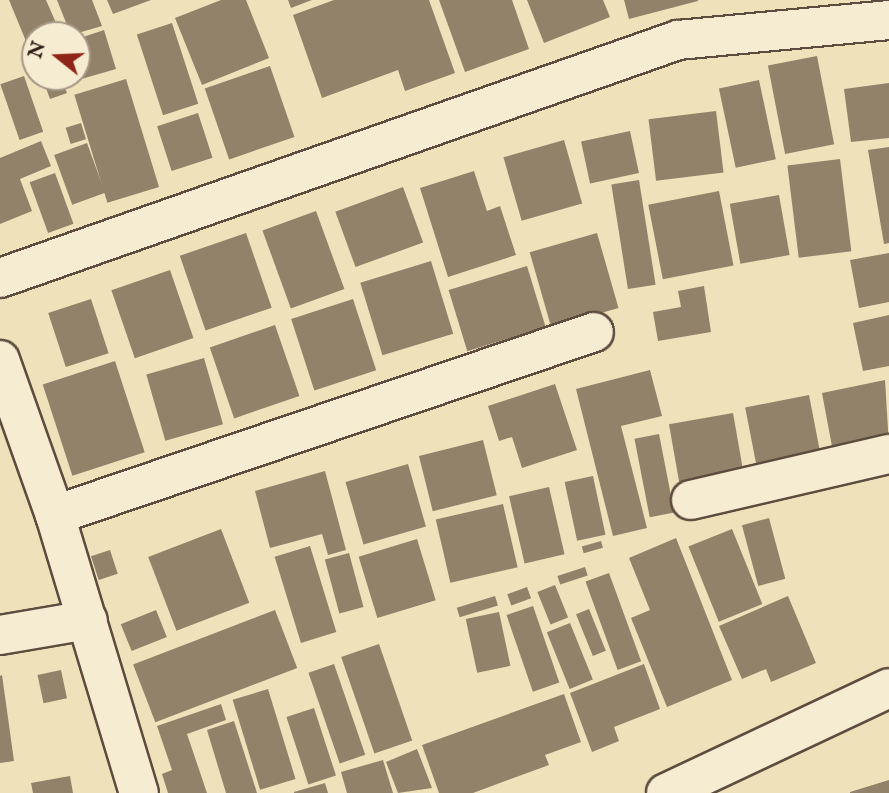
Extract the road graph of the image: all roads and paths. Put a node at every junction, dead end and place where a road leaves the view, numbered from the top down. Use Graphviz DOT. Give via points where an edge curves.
graph roads {
  1 [pos="889,20"];
  2 [pos="0,278"];
  3 [pos="594,332"];
  4 [pos="0,360"];
  5 [pos="889,454"];
  6 [pos="691,500"];
  7 [pos="55,515"];
  8 [pos="88,620"];
  9 [pos="0,635"];
  10 [pos="889,688"];
  11 [pos="139,793"];
  12 [pos="666,793"];
  1 -- 2 [label="street" via="678,40"];
  3 -- 7 [label="street"];
  4 -- 7 [label="street"];
  5 -- 6 [label="street"];
  7 -- 8 [label="street"];
  8 -- 9 [label="street"];
  8 -- 11 [label="street"];
  10 -- 12 [label="street"];
}
